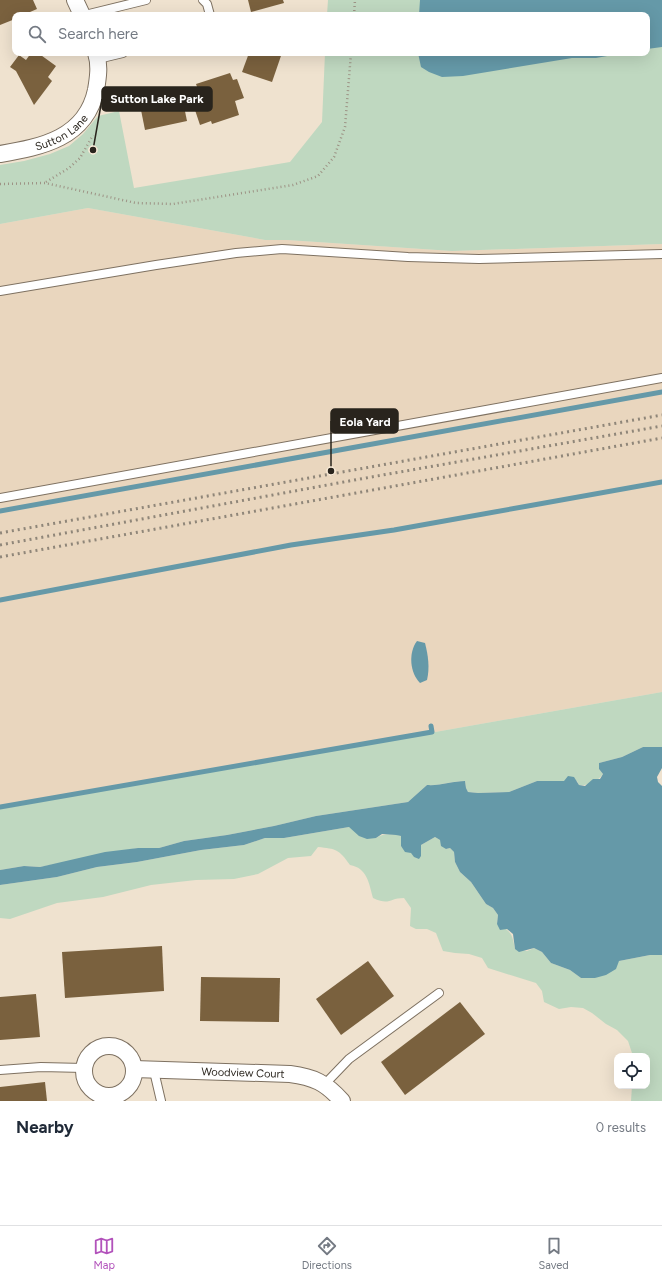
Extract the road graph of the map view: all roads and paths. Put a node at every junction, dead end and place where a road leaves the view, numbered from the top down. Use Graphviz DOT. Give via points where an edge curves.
graph roads {
  1 [pos="74,0"];
  2 [pos="146,0"];
  3 [pos="203,0"];
  4 [pos="355,0"];
  5 [pos="82,12"];
  6 [pos="96,12"];
  7 [pos="209,12"];
  8 [pos="354,12"];
  9 [pos="97,56"];
  10 [pos="351,56"];
  11 [pos="94,134"];
  12 [pos="0,154"];
  13 [pos="45,183"];
  14 [pos="0,184"];
  15 [pos="662,254"];
  16 [pos="0,292"];
  17 [pos="662,378"];
  18 [pos="0,498"];
  19 [pos="439,993"];
  20 [pos="84,1068"];
  21 [pos="134,1069"];
  22 [pos="0,1070"];
  23 [pos="154,1071"];
  24 [pos="324,1085"];
  25 [pos="161,1101"];
  26 [pos="342,1101"];
  1 -- 5 [label="street"];
  2 -- 6 [label="lane"];
  3 -- 7 [label="lane"];
  4 -- 8 [label="path"];
  9 -- 12 [label="street, Sutton Lane" via="98,79 94,97 85,116 70,132 51,142"];
  10 -- 13 [label="path" via="345,127 334,158 318,176 292,185 173,204 136,203"];
  11 -- 13 [label="path" via="80,158"];
  13 -- 14 [label="path"];
  15 -- 16 [label="lane" via="479,259 282,249 229,254"];
  17 -- 18 [label="lane"];
  19 -- 24 [label="lane" via="349,1059"];
  20 -- 21 [label="street" via="91,1054 110,1046 122,1049 128,1055"];
  20 -- 21 [label="street" via="88,1084 100,1094 108,1096 117,1095 130,1085"];
  20 -- 22 [label="lane" via="41,1067"];
  21 -- 23 [label="street, Woodview Court"];
  23 -- 24 [label="street, Woodview Court" via="290,1074 317,1080"];
  23 -- 25 [label="lane"];
  24 -- 26 [label="street, Woodview Court"];
}
